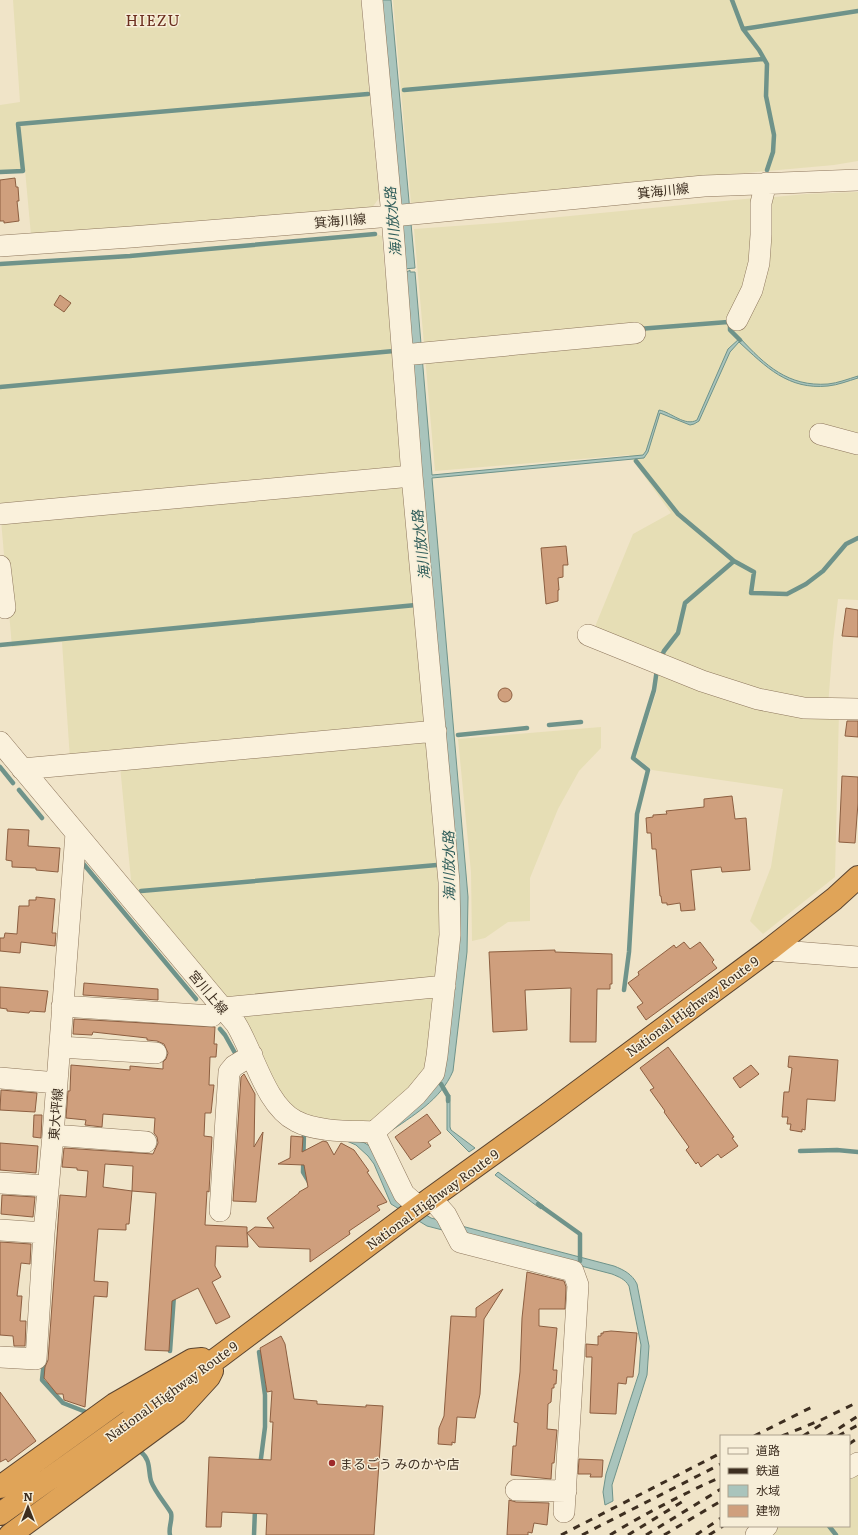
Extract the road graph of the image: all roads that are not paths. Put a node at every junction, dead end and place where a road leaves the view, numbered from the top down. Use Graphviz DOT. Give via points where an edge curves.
graph roads {
  1 [pos="372,0"];
  2 [pos="858,180"];
  3 [pos="766,183"];
  4 [pos="392,216"];
  5 [pos="0,246"];
  6 [pos="737,320"];
  7 [pos="635,333"];
  8 [pos="403,355"];
  9 [pos="820,434"];
  10 [pos="858,444"];
  11 [pos="412,476"];
  12 [pos="0,514"];
  13 [pos="0,566"];
  14 [pos="5,608"];
  15 [pos="588,635"];
  16 [pos="858,709"];
  17 [pos="436,732"];
  18 [pos="0,742"];
  19 [pos="22,769"];
  20 [pos="76,833"];
  21 [pos="858,877"];
  22 [pos="769,950"];
  23 [pos="858,957"];
  24 [pos="445,986"];
  25 [pos="62,1006"];
  26 [pos="217,1012"];
  27 [pos="60,1047"];
  28 [pos="156,1053"];
  29 [pos="252,1054"];
  30 [pos="0,1078"];
  31 [pos="57,1083"];
  32 [pos="374,1132"];
  33 [pos="53,1135"];
  34 [pos="146,1142"];
  35 [pos="0,1182"];
  36 [pos="47,1186"];
  37 [pos="425,1203"];
  38 [pos="220,1211"];
  39 [pos="0,1230"];
  40 [pos="44,1233"];
  41 [pos="0,1357"];
  42 [pos="219,1357"];
  43 [pos="0,1487"];
  44 [pos="516,1490"];
  45 [pos="566,1491"];
  46 [pos="564,1512"];
  47 [pos="0,1514"];
  48 [pos="766,1527"];
  49 [pos="10,1535"];
  50 [pos="756,1535"];
  1 -- 4 [label="street"];
  2 -- 3 [label="street, 箕海川線"];
  3 -- 4 [label="street, 箕海川線" via="704,186"];
  3 -- 6 [label="street" via="761,203 762,235 759,263 752,290"];
  4 -- 5 [label="street, 箕海川線"];
  4 -- 8 [label="street"];
  7 -- 8 [label="street"];
  8 -- 11 [label="street"];
  9 -- 10 [label="street"];
  11 -- 12 [label="street"];
  11 -- 17 [label="street"];
  13 -- 14 [label="street"];
  15 -- 16 [label="street" via="758,699 804,708"];
  17 -- 19 [label="street"];
  17 -- 24 [label="street" via="449,890 450,935"];
  18 -- 19 [label="street, 宮川上線"];
  19 -- 20 [label="street, 宮川上線"];
  20 -- 25 [label="street, 東大坪線"];
  20 -- 26 [label="street, 宮川上線"];
  21 -- 22 [label="highway, National Highway Route 9"];
  22 -- 23 [label="street"];
  22 -- 37 [label="highway, National Highway Route 9"];
  24 -- 26 [label="street"];
  24 -- 32 [label="street" via="434,1073 416,1095"];
  25 -- 26 [label="street"];
  25 -- 27 [label="street, 東大坪線"];
  26 -- 29 [label="street, 宮川上線" via="236,1024"];
  27 -- 28 [label="street"];
  27 -- 31 [label="street, 東大坪線"];
  29 -- 32 [label="street, 宮川上線" via="275,1103 297,1122 324,1129"];
  29 -- 38 [label="street" via="229,1072"];
  30 -- 31 [label="street"];
  31 -- 33 [label="street, 東大坪線"];
  32 -- 37 [label="street" via="404,1194"];
  33 -- 34 [label="street"];
  33 -- 36 [label="street, 東大坪線"];
  35 -- 36 [label="street"];
  36 -- 40 [label="street, 東大坪線"];
  37 -- 42 [label="highway, National Highway Route 9"];
  37 -- 45 [label="street" via="446,1215 460,1242 573,1271 578,1285"];
  39 -- 40 [label="street"];
  40 -- 41 [label="street, 東大坪線" via="36,1359"];
  42 -- 43 [label="highway" via="192,1360 115,1404"];
  42 -- 47 [label="highway, National Highway Route 9"];
  42 -- 49 [label="highway" via="209,1377 178,1412"];
  44 -- 45 [label="street"];
  45 -- 46 [label="street"];
  48 -- 50 [label="street"];
}
